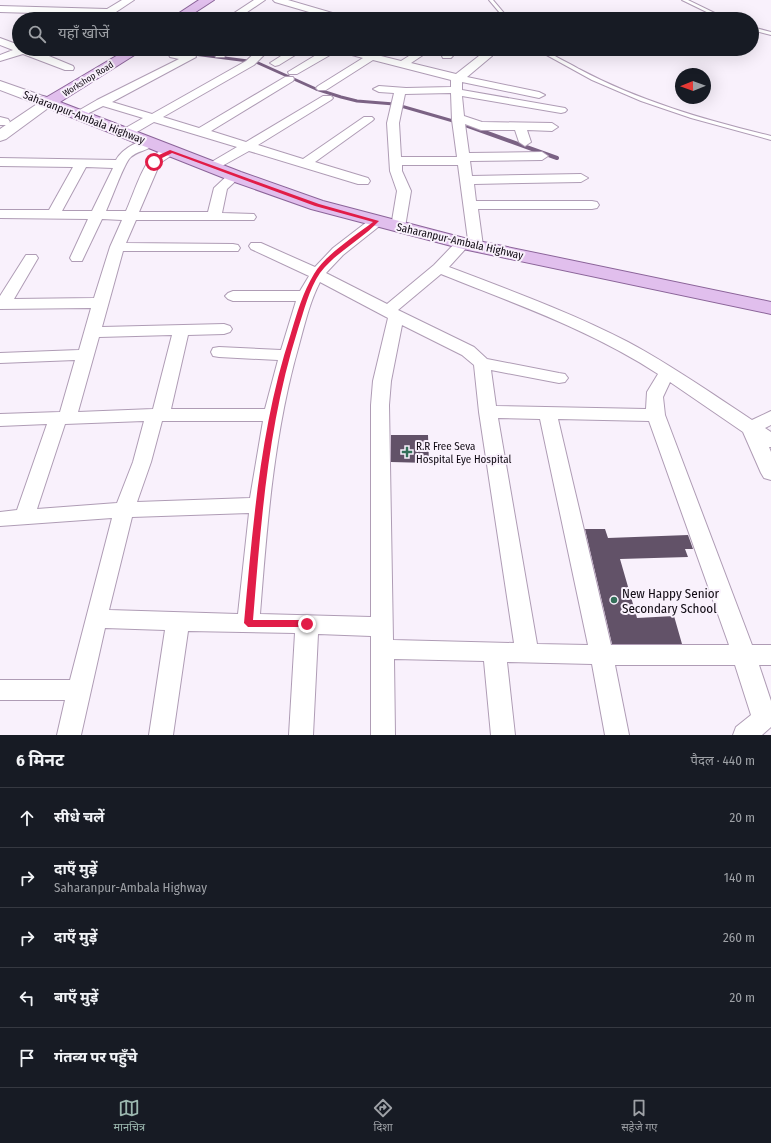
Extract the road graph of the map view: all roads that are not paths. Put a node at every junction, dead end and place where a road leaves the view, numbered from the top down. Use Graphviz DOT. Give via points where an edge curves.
graph roads {
  1 [pos="78,0"];
  2 [pos="129,0"];
  3 [pos="208,0"];
  4 [pos="217,0"];
  5 [pos="260,0"];
  6 [pos="278,0"];
  7 [pos="490,0"];
  8 [pos="684,0"];
  9 [pos="0,9"];
  10 [pos="60,10"];
  11 [pos="79,12"];
  12 [pos="111,12"];
  13 [pos="188,12"];
  14 [pos="197,12"];
  15 [pos="241,12"];
  16 [pos="319,12"];
  17 [pos="501,12"];
  18 [pos="710,12"];
  19 [pos="771,27"];
  20 [pos="759,28"];
  21 [pos="759,30"];
  22 [pos="771,34"];
  23 [pos="0,41"];
  24 [pos="12,45"];
  25 [pos="12,53"];
  26 [pos="39,56"];
  27 [pos="115,56"];
  28 [pos="125,56"];
  29 [pos="183,56"];
  30 [pos="258,56"];
  31 [pos="288,56"];
  32 [pos="322,56"];
  33 [pos="369,56"];
  34 [pos="416,56"];
  35 [pos="480,56"];
  36 [pos="553,56"];
  37 [pos="373,57"];
  38 [pos="0,58"];
  39 [pos="275,63"];
  40 [pos="403,64"];
  41 [pos="69,68"];
  42 [pos="458,78"];
  43 [pos="0,85"];
  44 [pos="379,89"];
  45 [pos="400,91"];
  46 [pos="456,91"];
  47 [pos="539,95"];
  48 [pos="45,102"];
  49 [pos="101,102"];
  50 [pos="561,110"];
  51 [pos="77,115"];
  52 [pos="152,118"];
  53 [pos="368,119"];
  54 [pos="458,122"];
  55 [pos="1,125"];
  56 [pos="520,126"];
  57 [pos="552,126"];
  58 [pos="201,132"];
  59 [pos="126,133"];
  60 [pos="771,138"];
  61 [pos="525,142"];
  62 [pos="150,143"];
  63 [pos="249,146"];
  64 [pos="172,151"];
  65 [pos="542,156"];
  66 [pos="464,159"];
  67 [pos="395,161"];
  68 [pos="0,162"];
  69 [pos="306,163"];
  70 [pos="81,164"];
  71 [pos="121,164"];
  72 [pos="213,167"];
  73 [pos="235,176"];
  74 [pos="581,178"];
  75 [pos="467,180"];
  76 [pos="363,181"];
  77 [pos="470,205"];
  78 [pos="592,205"];
  79 [pos="0,214"];
  80 [pos="53,215"];
  81 [pos="97,215"];
  82 [pos="131,215"];
  83 [pos="214,217"];
  84 [pos="249,217"];
  85 [pos="377,221"];
  86 [pos="398,227"];
  87 [pos="470,244"];
  88 [pos="256,246"];
  89 [pos="117,247"];
  90 [pos="233,248"];
  91 [pos="31,258"];
  92 [pos="77,258"];
  93 [pos="439,268"];
  94 [pos="317,274"];
  95 [pos="233,296"];
  96 [pos="306,296"];
  97 [pos="101,303"];
  98 [pos="2,304"];
  99 [pos="771,308"];
  100 [pos="392,313"];
  101 [pos="224,329"];
  102 [pos="182,330"];
  103 [pos="92,332"];
  104 [pos="219,352"];
  105 [pos="86,354"];
  106 [pos="287,355"];
  107 [pos="0,358"];
  108 [pos="482,363"];
  109 [pos="668,373"];
  110 [pos="558,378"];
  111 [pos="488,412"];
  112 [pos="548,413"];
  113 [pos="158,415"];
  114 [pos="273,415"];
  115 [pos="656,415"];
  116 [pos="771,417"];
  117 [pos="62,418"];
  118 [pos="0,420"];
  119 [pos="751,428"];
  120 [pos="771,441"];
  121 [pos="771,473"];
  122 [pos="259,504"];
  123 [pos="124,510"];
  124 [pos="25,516"];
  125 [pos="0,519"];
  126 [pos="96,619"];
  127 [pos="178,622"];
  128 [pos="248,623"];
  129 [pos="307,624"];
  130 [pos="383,638"];
  131 [pos="494,651"];
  132 [pos="527,652"];
  133 [pos="602,655"];
  134 [pos="744,655"];
  135 [pos="771,655"];
  136 [pos="0,690"];
  137 [pos="80,690"];
  138 [pos="768,715"];
  139 [pos="69,735"];
  140 [pos="161,735"];
  141 [pos="301,735"];
  142 [pos="383,735"];
  143 [pos="503,735"];
  144 [pos="617,735"];
  145 [pos="745,735"];
  1 -- 10 [label="street"];
  2 -- 12 [label="street"];
  3 -- 13 [label="main road"];
  4 -- 14 [label="main road"];
  5 -- 15 [label="street"];
  6 -- 16 [label="street"];
  7 -- 17 [label="lane"];
  8 -- 18 [label="lane"];
  9 -- 10 [label="street"];
  10 -- 11 [label="street"];
  19 -- 20 [label="lane"];
  21 -- 22 [label="lane"];
  23 -- 24 [label="street"];
  25 -- 38 [label="street"];
  26 -- 41 [label="street"];
  27 -- 48 [label="main road, Workshop Road"];
  28 -- 48 [label="main road, Workshop Road"];
  29 -- 49 [label="street" via="191,57"];
  30 -- 52 [label="street"];
  31 -- 39 [label="street"];
  32 -- 58 [label="street"];
  33 -- 37 [label="street"];
  34 -- 40 [label="street"];
  35 -- 42 [label="street"];
  36 -- 60 [label="lane" via="589,77 653,104"];
  37 -- 40 [label="street"];
  37 -- 63 [label="street"];
  40 -- 42 [label="street"];
  42 -- 46 [label="street"];
  42 -- 47 [label="street"];
  43 -- 48 [label="main road, Saharanpur-Ambala Highway"];
  44 -- 45 [label="street"];
  45 -- 46 [label="street"];
  45 -- 67 [label="street" via="393,123"];
  46 -- 50 [label="street"];
  46 -- 54 [label="street"];
  48 -- 51 [label="main road, Saharanpur-Ambala Highway"];
  48 -- 55 [label="main road, Workshop Road"];
  49 -- 51 [label="street"];
  49 -- 52 [label="street"];
  51 -- 59 [label="main road, Saharanpur-Ambala Highway"];
  52 -- 58 [label="street"];
  52 -- 59 [label="street"];
  53 -- 69 [label="street"];
  54 -- 56 [label="street" via="481,126"];
  54 -- 66 [label="street"];
  56 -- 57 [label="street"];
  56 -- 61 [label="street"];
  58 -- 63 [label="street"];
  59 -- 62 [label="main road, Saharanpur-Ambala Highway"];
  62 -- 64 [label="main road, Saharanpur-Ambala Highway"];
  62 -- 71 [label="street" via="127,153"];
  63 -- 69 [label="street"];
  63 -- 72 [label="street"];
  64 -- 72 [label="main road, Saharanpur-Ambala Highway"];
  64 -- 82 [label="street" via="154,162"];
  65 -- 66 [label="street"];
  66 -- 67 [label="street"];
  66 -- 75 [label="street"];
  67 -- 86 [label="street" via="404,191"];
  68 -- 70 [label="street"];
  69 -- 76 [label="street"];
  70 -- 71 [label="street"];
  70 -- 80 [label="street"];
  71 -- 81 [label="street"];
  72 -- 73 [label="main road, Saharanpur-Ambala Highway"];
  73 -- 83 [label="street" via="221,188"];
  73 -- 85 [label="main road, Saharanpur-Ambala Highway" via="317,205"];
  74 -- 75 [label="street"];
  75 -- 77 [label="street"];
  77 -- 78 [label="street"];
  77 -- 87 [label="street"];
  79 -- 80 [label="street"];
  80 -- 81 [label="street"];
  81 -- 82 [label="street"];
  81 -- 92 [label="street"];
  82 -- 83 [label="street"];
  82 -- 89 [label="street"];
  83 -- 84 [label="street"];
  85 -- 86 [label="main road, Saharanpur-Ambala Highway"];
  85 -- 94 [label="street" via="329,260"];
  86 -- 87 [label="main road, Saharanpur-Ambala Highway"];
  87 -- 93 [label="street"];
  87 -- 99 [label="main road, Saharanpur-Ambala Highway"];
  88 -- 94 [label="street"];
  89 -- 90 [label="street"];
  89 -- 97 [label="street"];
  91 -- 98 [label="street"];
  93 -- 100 [label="street"];
  93 -- 109 [label="street" via="577,324"];
  94 -- 96 [label="street"];
  94 -- 100 [label="street"];
  95 -- 96 [label="street"];
  96 -- 106 [label="street"];
  97 -- 98 [label="street"];
  97 -- 103 [label="street"];
  100 -- 108 [label="street" via="468,351"];
  100 -- 130 [label="street" via="380,405"];
  101 -- 102 [label="street"];
  102 -- 103 [label="street"];
  102 -- 113 [label="street"];
  103 -- 105 [label="street"];
  104 -- 106 [label="street"];
  105 -- 107 [label="street"];
  105 -- 117 [label="street"];
  106 -- 114 [label="street"];
  108 -- 110 [label="street"];
  108 -- 111 [label="street"];
  109 -- 115 [label="street" via="654,394"];
  109 -- 119 [label="street"];
  111 -- 112 [label="street"];
  111 -- 132 [label="street"];
  112 -- 115 [label="street"];
  112 -- 133 [label="street"];
  113 -- 114 [label="street"];
  113 -- 117 [label="street"];
  113 -- 123 [label="street"];
  114 -- 122 [label="street"];
  115 -- 134 [label="street"];
  116 -- 119 [label="street"];
  117 -- 118 [label="street"];
  117 -- 124 [label="street"];
  119 -- 120 [label="street"];
  119 -- 121 [label="street"];
  122 -- 123 [label="street"];
  122 -- 128 [label="street"];
  123 -- 124 [label="street"];
  123 -- 126 [label="street"];
  124 -- 125 [label="street"];
  126 -- 127 [label="street"];
  126 -- 137 [label="street"];
  127 -- 128 [label="street"];
  127 -- 140 [label="street"];
  128 -- 129 [label="street"];
  129 -- 130 [label="street"];
  129 -- 141 [label="street"];
  130 -- 131 [label="street"];
  130 -- 142 [label="street"];
  131 -- 132 [label="street"];
  131 -- 143 [label="street"];
  132 -- 133 [label="street"];
  133 -- 134 [label="street"];
  133 -- 144 [label="street"];
  134 -- 135 [label="street"];
  134 -- 138 [label="street"];
  136 -- 137 [label="street"];
  137 -- 139 [label="street"];
  138 -- 145 [label="street"];
}
